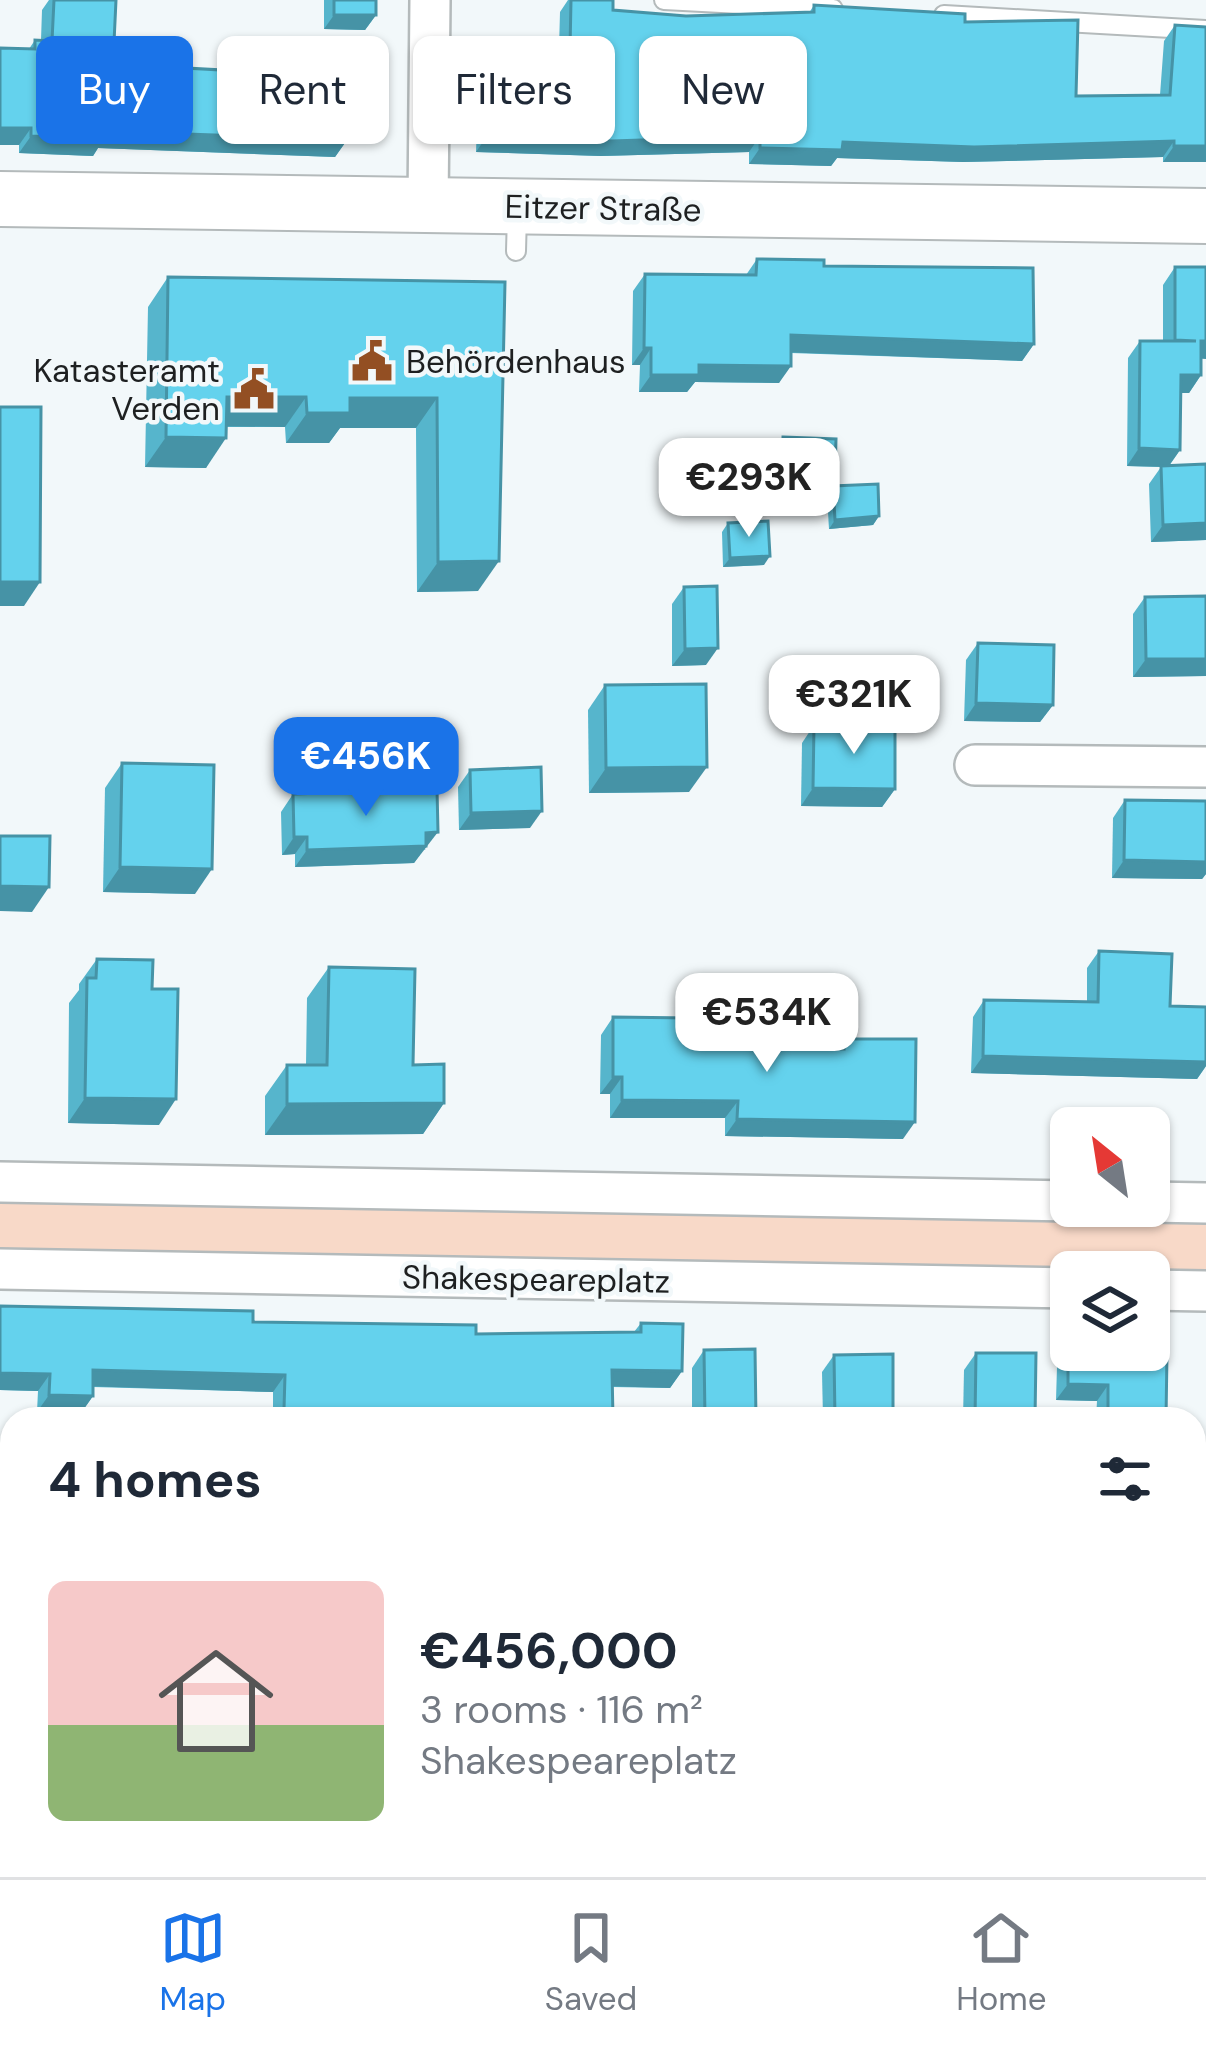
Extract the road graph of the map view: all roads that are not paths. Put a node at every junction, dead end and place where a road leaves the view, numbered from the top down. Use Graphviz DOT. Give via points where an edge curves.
graph roads {
  1 [pos="430,0"];
  2 [pos="664,0"];
  3 [pos="851,10"];
  4 [pos="922,14"];
  5 [pos="1206,30"];
  6 [pos="0,199"];
  7 [pos="428,206"];
  8 [pos="1206,216"];
  9 [pos="976,765"];
  10 [pos="1206,767"];
  11 [pos="0,1183"];
  12 [pos="1050,1201"];
  13 [pos="1170,1202"];
  14 [pos="1206,1203"];
  15 [pos="0,1269"];
  16 [pos="1050,1288"];
  17 [pos="1170,1290"];
  18 [pos="1206,1291"];
  1 -- 7 [label="street"];
  2 -- 3 [label="lane"];
  4 -- 5 [label="lane"];
  6 -- 7 [label="main road, Eitzer Straße"];
  7 -- 8 [label="main road, Eitzer Straße" via="517,229"];
  9 -- 10 [label="street"];
  11 -- 12 [label="street"];
  13 -- 14 [label="street"];
  15 -- 16 [label="street, Shakespeareplatz"];
  17 -- 18 [label="street"];
}
